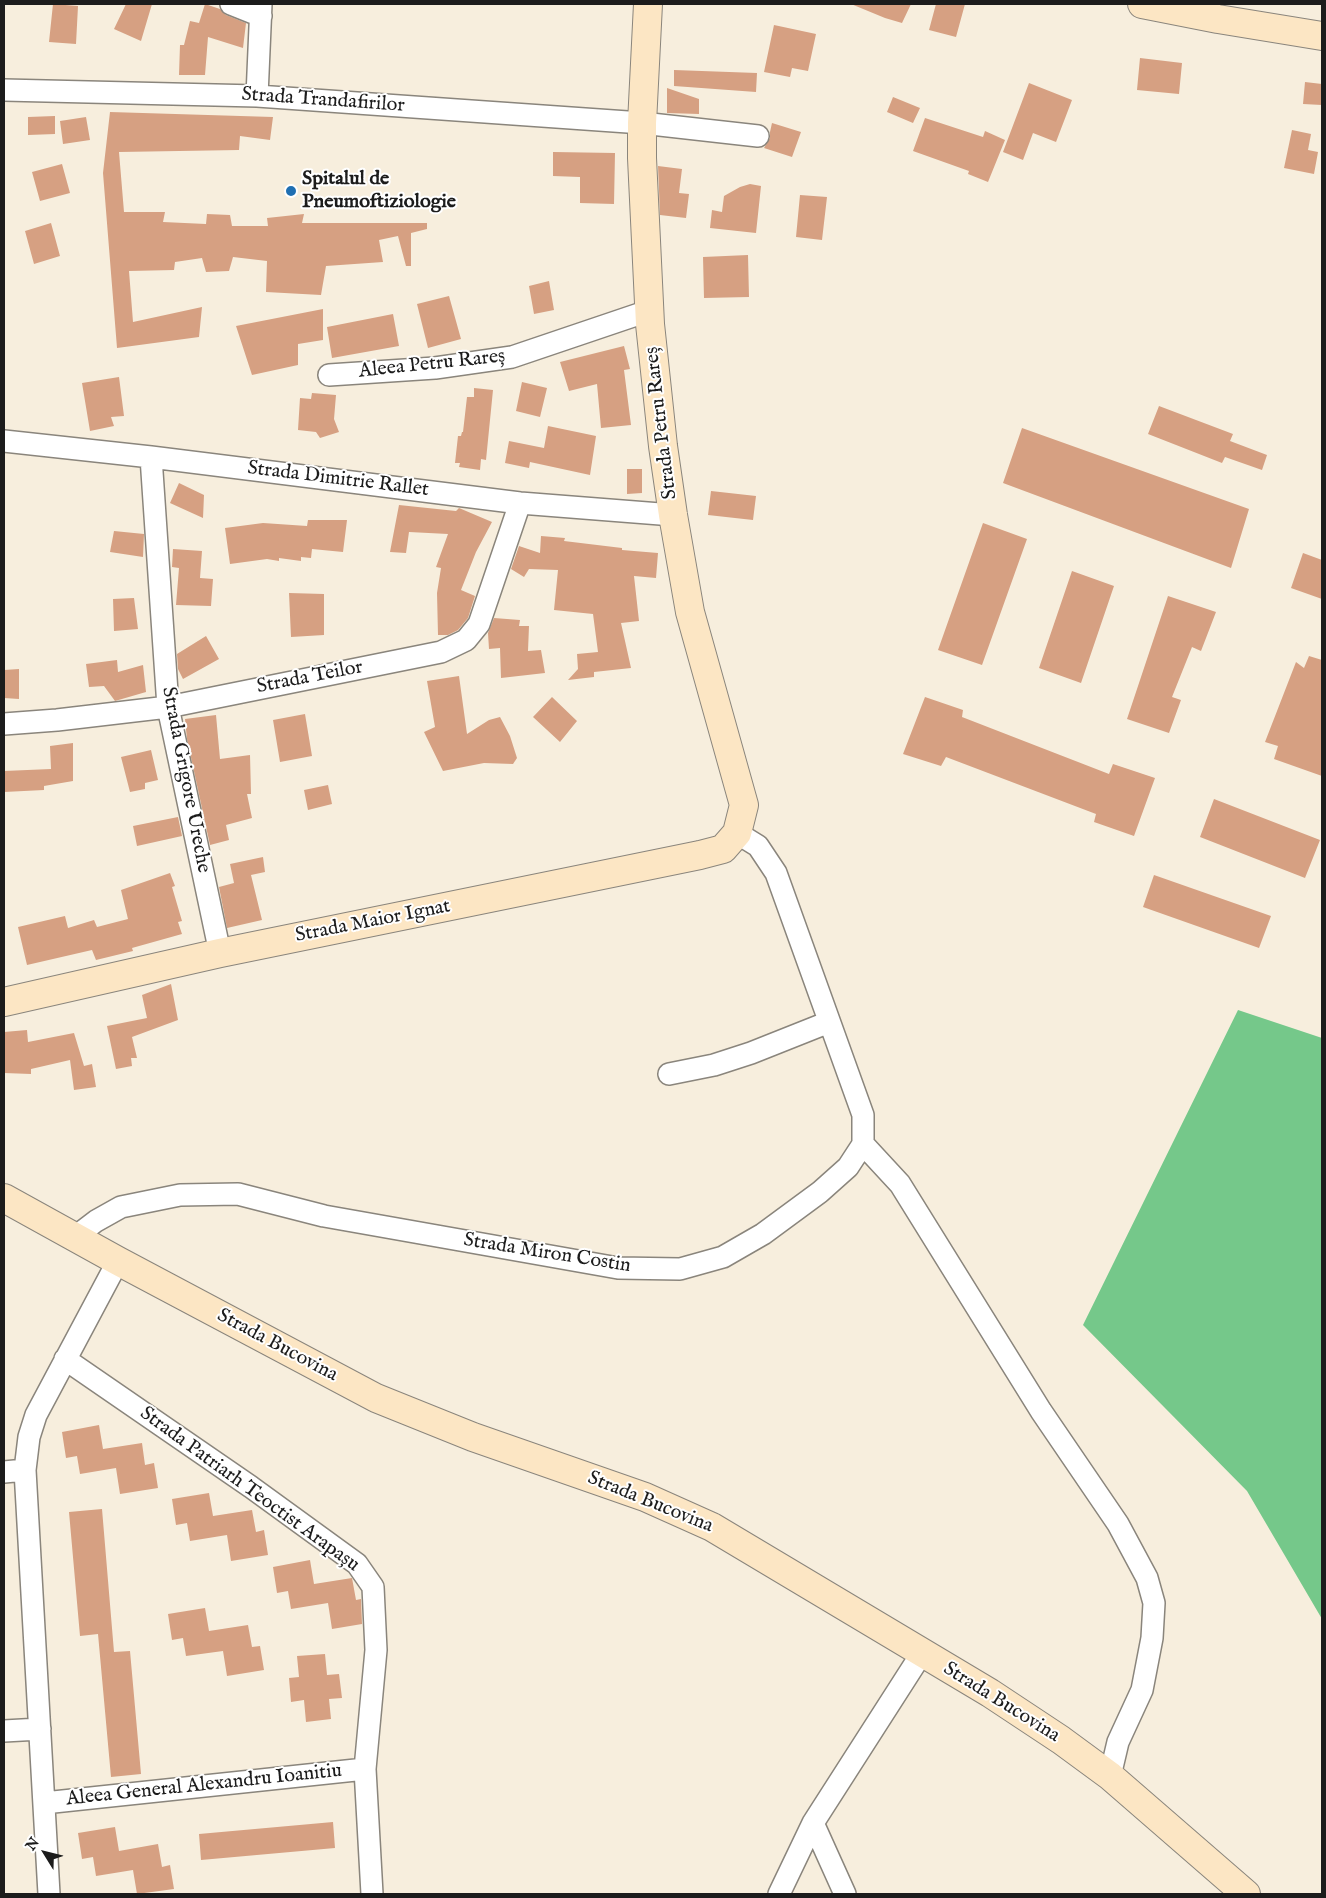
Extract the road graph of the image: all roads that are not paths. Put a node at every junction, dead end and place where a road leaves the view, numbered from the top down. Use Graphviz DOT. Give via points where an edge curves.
graph roads {
  1 [pos="231,4"];
  2 [pos="648,4"];
  3 [pos="1142,4"];
  4 [pos="261,10"];
  5 [pos="1322,36"];
  6 [pos="4,90"];
  7 [pos="257,96"];
  8 [pos="642,123"];
  9 [pos="758,136"];
  10 [pos="648,311"];
  11 [pos="329,375"];
  12 [pos="4,441"];
  13 [pos="151,457"];
  14 [pos="520,503"];
  15 [pos="673,515"];
  16 [pos="168,707"];
  17 [pos="4,724"];
  18 [pos="737,833"];
  19 [pos="220,953"];
  20 [pos="4,1002"];
  21 [pos="829,1022"];
  22 [pos="669,1074"];
  23 [pos="863,1144"];
  24 [pos="4,1198"];
  25 [pos="75,1237"];
  26 [pos="118,1261"];
  27 [pos="65,1359"];
  28 [pos="14,1471"];
  29 [pos="922,1653"];
  30 [pos="40,1729"];
  31 [pos="4,1731"];
  32 [pos="365,1769"];
  33 [pos="1110,1776"];
  34 [pos="44,1803"];
  35 [pos="813,1823"];
  36 [pos="49,1894"];
  37 [pos="372,1894"];
  38 [pos="779,1894"];
  39 [pos="845,1894"];
  40 [pos="1246,1894"];
  1 -- 4 [label="street"];
  2 -- 8 [label="main road, Strada Petru Rareș"];
  3 -- 5 [label="main road"];
  4 -- 7 [label="street"];
  6 -- 7 [label="street, Strada Trandafirilor"];
  7 -- 8 [label="street, Strada Trandafirilor"];
  8 -- 9 [label="street, Strada Trandafirilor"];
  8 -- 10 [label="main road, Strada Petru Rareș"];
  10 -- 11 [label="street, Aleea Petru Rareș" via="512,357 435,368"];
  10 -- 15 [label="main road, Strada Petru Rareș"];
  12 -- 13 [label="street, Strada Dimitrie Rallet"];
  13 -- 14 [label="street, Strada Dimitrie Rallet"];
  13 -- 16 [label="street, Strada Grigore Ureche"];
  14 -- 15 [label="street, Strada Dimitrie Rallet"];
  14 -- 16 [label="street, Strada Teilor" via="479,624 466,640 440,652"];
  15 -- 18 [label="main road, Strada Petru Rareș" via="690,612 744,805"];
  16 -- 17 [label="street, Strada Teilor"];
  16 -- 19 [label="street, Strada Grigore Ureche"];
  18 -- 19 [label="main road, Strada Maior Ignat" via="723,849 700,855"];
  18 -- 21 [label="street" via="758,846 776,873"];
  19 -- 20 [label="main road, Strada Maior Ignat"];
  21 -- 22 [label="street" via="751,1053"];
  21 -- 23 [label="street" via="863,1115"];
  23 -- 25 [label="street, Strada Miron Costin" via="848,1166 820,1192 763,1234 723,1257 680,1269 609,1266 324,1216 238,1194 180,1195 121,1207"];
  23 -- 33 [label="street" via="900,1184 1041,1411 1118,1524 1147,1578 1154,1603 1152,1638 1142,1690 1118,1742"];
  24 -- 25 [label="main road, Strada Bucovina"];
  25 -- 26 [label="main road, Strada Bucovina"];
  26 -- 27 [label="street"];
  26 -- 29 [label="main road, Strada Bucovina" via="376,1398 473,1437 645,1498 712,1527"];
  27 -- 28 [label="street" via="36,1415"];
  27 -- 32 [label="street, Strada Patriarh Teoctist Arapașu" via="357,1564 373,1587 376,1650"];
  28 -- 30 [label="street"];
  29 -- 33 [label="main road, Strada Bucovina" via="990,1692"];
  29 -- 35 [label="street"];
  30 -- 31 [label="street"];
  30 -- 34 [label="street"];
  32 -- 34 [label="street, Aleea General Alexandru Ioanitiu"];
  32 -- 37 [label="street, Strada Patriarh Teoctist Arapașu"];
  33 -- 40 [label="main road, Strada Bucovina"];
  34 -- 36 [label="street"];
  35 -- 38 [label="street"];
  35 -- 39 [label="street"];
}
